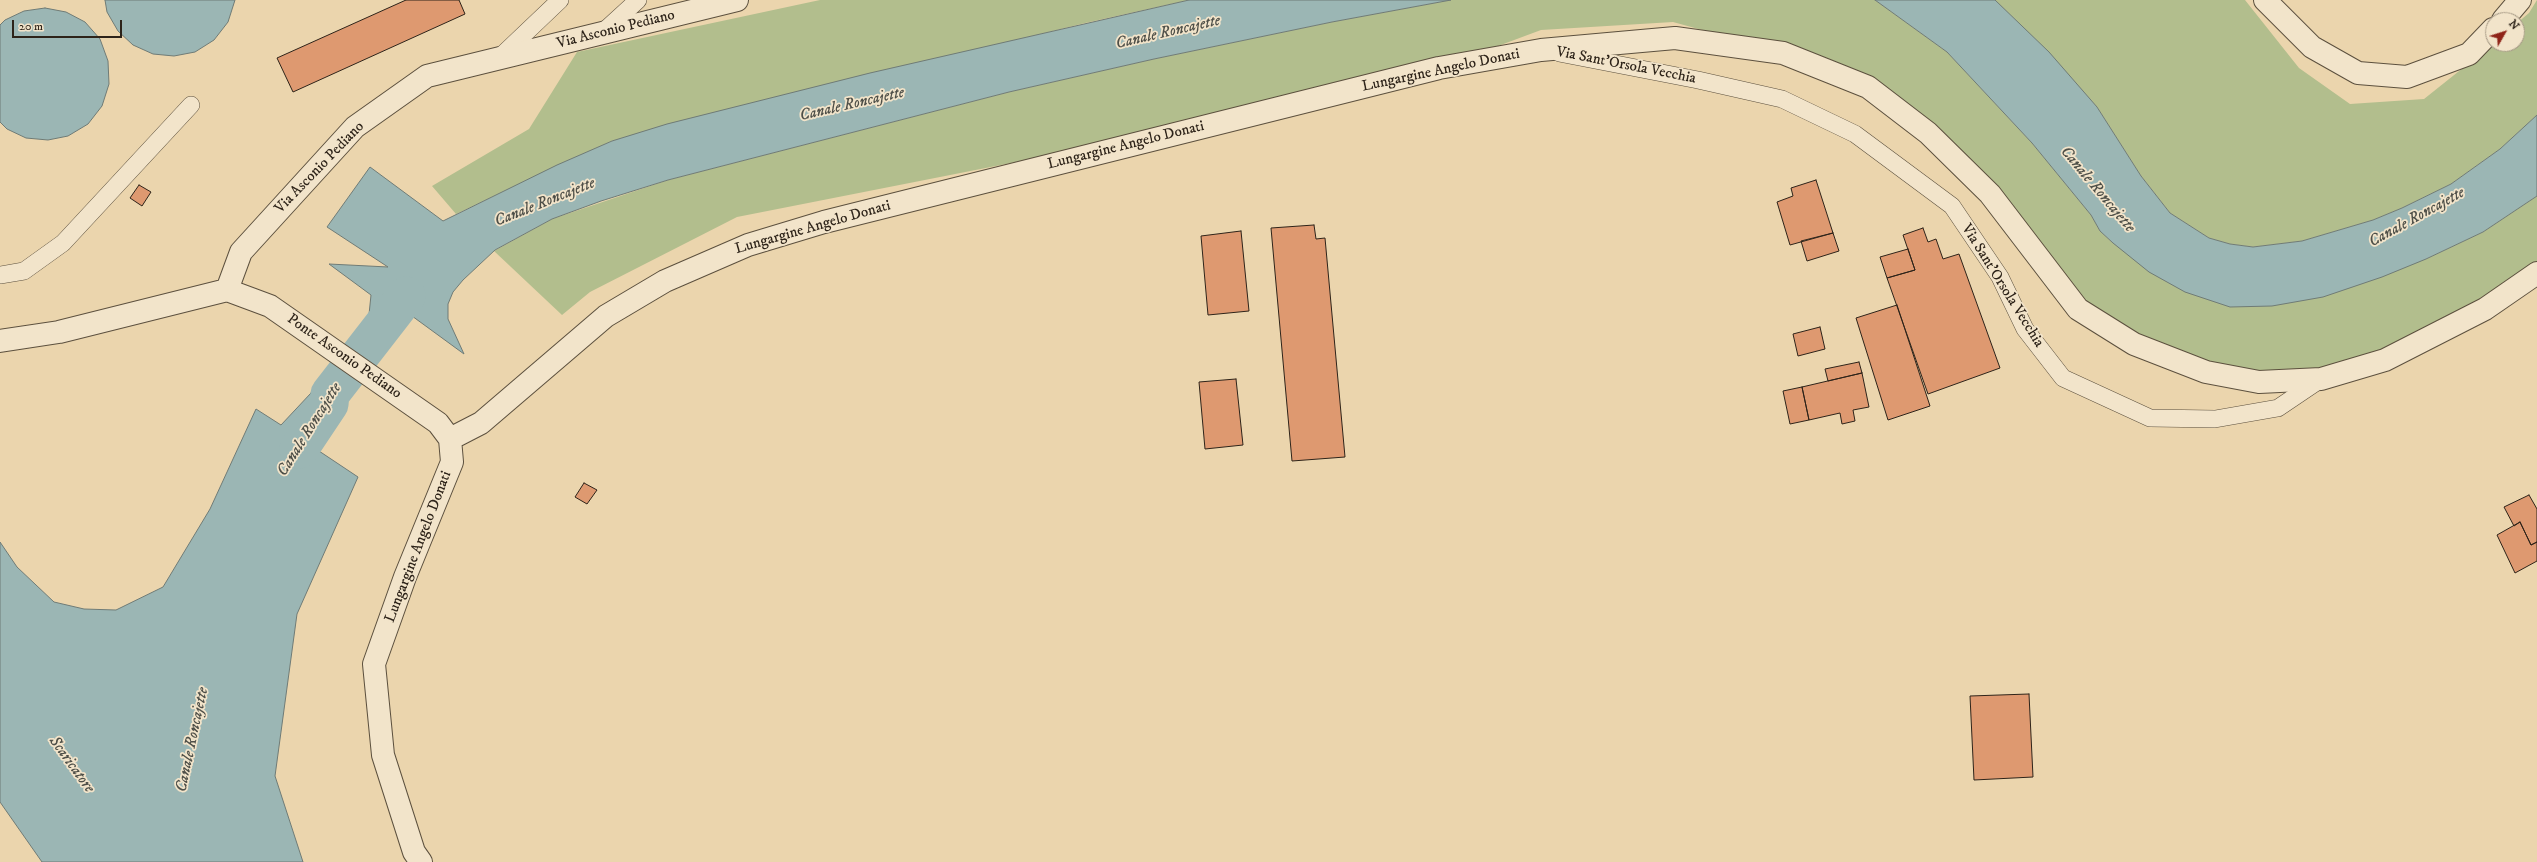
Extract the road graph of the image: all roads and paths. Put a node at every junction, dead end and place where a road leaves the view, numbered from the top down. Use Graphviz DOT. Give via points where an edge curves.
graph roads {
  1 [pos="560,0"];
  2 [pos="638,0"];
  3 [pos="737,0"];
  4 [pos="2265,0"];
  5 [pos="2520,0"];
  6 [pos="2510,12"];
  7 [pos="602,33"];
  8 [pos="2485,37"];
  9 [pos="1541,50"];
  10 [pos="498,59"];
  11 [pos="191,105"];
  12 [pos="2537,273"];
  13 [pos="0,275"];
  14 [pos="227,290"];
  15 [pos="0,341"];
  16 [pos="2321,379"];
  17 [pos="450,439"];
  18 [pos="421,862"];
  1 -- 10 [label="lane"];
  2 -- 7 [label="lane"];
  3 -- 7 [label="street, Via Asconio Pediano"];
  4 -- 8 [label="street" via="2312,47 2358,73 2407,77 2469,54"];
  5 -- 6 [label="street"];
  7 -- 10 [label="street, Via Asconio Pediano"];
  9 -- 16 [label="street, Via Sant'Orsola Vecchia" via="1675,38 1783,53 1868,87 1928,133 1990,194 2078,309 2134,344 2206,372 2260,382"];
  9 -- 16 [label="lane, Via Sant'Orsola Vecchia" via="1782,99 1855,134 1952,206 2000,277 2025,330 2063,378 2150,418 2215,419 2278,408"];
  9 -- 17 [label="street, Lungargine Angelo Donati" via="1432,70 824,222 748,245 665,280 606,316 481,423"];
  10 -- 14 [label="street, Via Asconio Pediano" via="427,76 355,127 241,252"];
  11 -- 13 [label="lane" via="63,242 24,271"];
  12 -- 16 [label="street, Via Sant'Orsola Vecchia" via="2485,309 2385,360"];
  14 -- 15 [label="street" via="59,332"];
  14 -- 17 [label="street, Ponte Asconio Pediano" via="270,306 438,423"];
  17 -- 18 [label="street, Lungargine Angelo Donati" via="452,462 405,577 374,664 384,755 414,852"];
}
